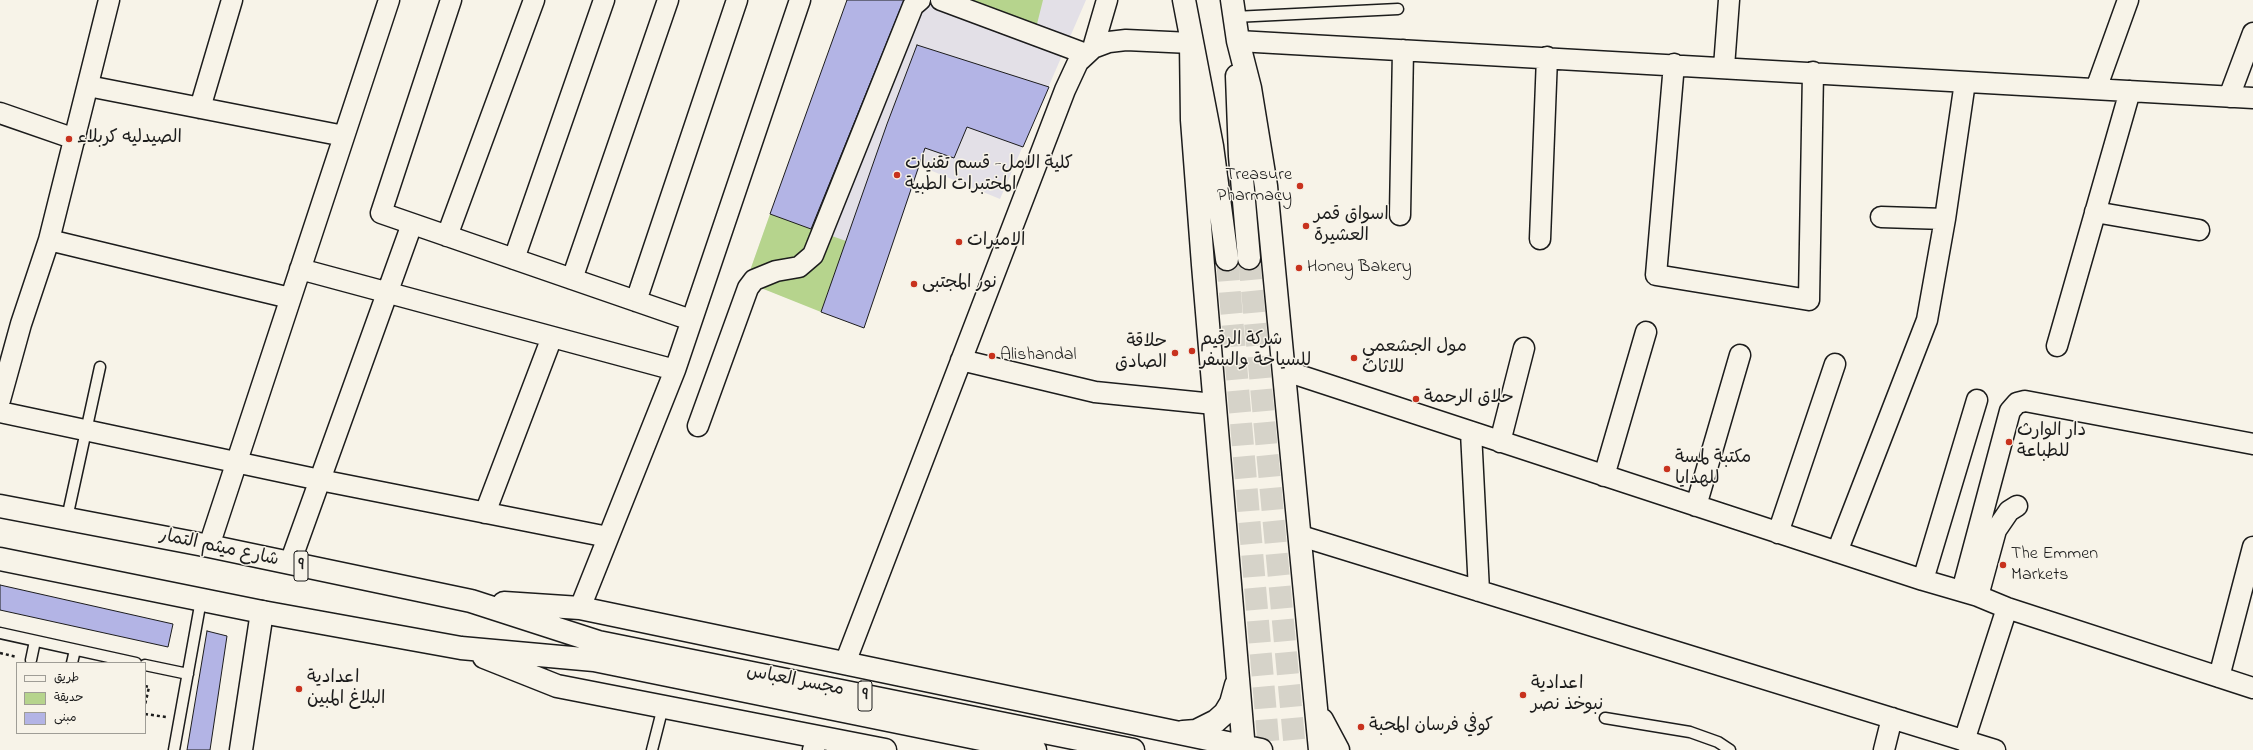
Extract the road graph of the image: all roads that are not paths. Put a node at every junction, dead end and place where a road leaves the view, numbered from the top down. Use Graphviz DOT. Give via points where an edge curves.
graph roads {
  1 [pos="109,0"];
  2 [pos="232,0"];
  3 [pos="389,0"];
  4 [pos="451,0"];
  5 [pos="534,0"];
  6 [pos="604,0"];
  7 [pos="668,0"];
  8 [pos="737,0"];
  9 [pos="800,0"];
  10 [pos="920,0"];
  11 [pos="941,0"];
  12 [pos="1107,0"];
  13 [pos="1184,0"];
  14 [pos="1729,0"];
  15 [pos="2128,0"];
  16 [pos="1233,8"];
  17 [pos="1398,9"];
  18 [pos="2253,33"];
  19 [pos="1238,41"];
  20 [pos="1191,43"];
  21 [pos="1403,50"];
  22 [pos="1089,51"];
  23 [pos="1547,57"];
  24 [pos="1674,64"];
  25 [pos="1724,67"];
  26 [pos="1813,72"];
  27 [pos="1965,82"];
  28 [pos="88,86"];
  29 [pos="2096,89"];
  30 [pos="2130,91"];
  31 [pos="2229,97"];
  32 [pos="2253,98"];
  33 [pos="200,108"];
  34 [pos="0,113"];
  35 [pos="344,136"];
  36 [pos="75,139"];
  37 [pos="2095,212"];
  38 [pos="1400,215"];
  39 [pos="1881,217"];
  40 [pos="1945,219"];
  41 [pos="412,224"];
  42 [pos="2199,230"];
  43 [pos="447,236"];
  44 [pos="1540,238"];
  45 [pos="49,240"];
  46 [pos="1249,258"];
  47 [pos="514,259"];
  48 [pos="1227,259"];
  49 [pos="300,269"];
  50 [pos="572,279"];
  51 [pos="387,292"];
  52 [pos="290,298"];
  53 [pos="636,301"];
  54 [pos="691,320"];
  55 [pos="1646,332"];
  56 [pos="552,337"];
  57 [pos="2057,346"];
  58 [pos="1524,348"];
  59 [pos="1740,355"];
  60 [pos="961,360"];
  61 [pos="1835,364"];
  62 [pos="4,367"];
  63 [pos="100,367"];
  64 [pos="674,370"];
  65 [pos="1286,371"];
  66 [pos="0,400"];
  67 [pos="1977,400"];
  68 [pos="1214,404"];
  69 [pos="0,412"];
  70 [pos="698,426"];
  71 [pos="86,430"];
  72 [pos="1471,432"];
  73 [pos="1500,442"];
  74 [pos="2253,444"];
  75 [pos="236,461"];
  76 [pos="1604,476"];
  77 [pos="320,480"];
  78 [pos="0,506"];
  79 [pos="1696,506"];
  80 [pos="2017,506"];
  81 [pos="485,513"];
  82 [pos="67,518"];
  83 [pos="1778,533"];
  84 [pos="1301,536"];
  85 [pos="608,537"];
  86 [pos="209,546"];
  87 [pos="2253,547"];
  88 [pos="1837,552"];
  89 [pos="0,559"];
  90 [pos="290,563"];
  91 [pos="1923,580"];
  92 [pos="1479,591"];
  93 [pos="1970,593"];
  94 [pos="201,600"];
  95 [pos="471,601"];
  96 [pos="580,608"];
  97 [pos="2007,608"];
  98 [pos="262,612"];
  99 [pos="0,633"];
  100 [pos="35,641"];
  101 [pos="461,648"];
  102 [pos="75,650"];
  103 [pos="596,651"];
  104 [pos="31,660"];
  105 [pos="112,660"];
  106 [pos="72,662"];
  107 [pos="128,662"];
  108 [pos="845,663"];
  109 [pos="146,665"];
  110 [pos="188,674"];
  111 [pos="2219,677"];
  112 [pos="1237,682"];
  113 [pos="2253,688"];
  114 [pos="1316,702"];
  115 [pos="663,707"];
  116 [pos="1605,718"];
  117 [pos="1892,718"];
  118 [pos="1176,732"];
  119 [pos="1964,740"];
  120 [pos="816,744"];
  121 [pos="1249,749"];
  122 [pos="174,750"];
  123 [pos="241,750"];
  124 [pos="652,750"];
  125 [pos="885,750"];
  126 [pos="1035,750"];
  127 [pos="1133,750"];
  128 [pos="1320,750"];
  129 [pos="1338,750"];
  130 [pos="1730,750"];
  131 [pos="1884,750"];
  132 [pos="1995,750"];
  1 -- 28 [label="street"];
  2 -- 33 [label="street"];
  3 -- 35 [label="street"];
  4 -- 41 [label="street" via="381,213"];
  5 -- 43 [label="street"];
  6 -- 47 [label="street"];
  7 -- 50 [label="street"];
  8 -- 53 [label="street"];
  9 -- 54 [label="street"];
  10 -- 70 [label="street" via="912,6 813,255 799,267 776,271 754,280 748,288"];
  11 -- 22 [label="street"];
  12 -- 22 [label="street"];
  13 -- 20 [label="main road"];
  14 -- 25 [label="street"];
  15 -- 29 [label="street"];
  16 -- 17 [label="lane"];
  16 -- 19 [label="main road"];
  18 -- 31 [label="street"];
  19 -- 21 [label="street"];
  19 -- 46 [label="main road" via="1240,156"];
  19 -- 65 [label="main road" via="1250,88 1266,186"];
  20 -- 22 [label="street" via="1118,41"];
  20 -- 48 [label="main road" via="1200,75 1210,132"];
  20 -- 68 [label="main road" via="1192,120"];
  21 -- 23 [label="street"];
  21 -- 38 [label="street"];
  22 -- 60 [label="street" via="1078,62 1065,90"];
  23 -- 24 [label="street"];
  23 -- 44 [label="street"];
  24 -- 25 [label="street"];
  24 -- 26 [label="street" via="1656,275 1809,300"];
  25 -- 26 [label="street"];
  26 -- 27 [label="street"];
  27 -- 29 [label="street"];
  27 -- 40 [label="street"];
  28 -- 33 [label="street"];
  28 -- 36 [label="street"];
  29 -- 30 [label="street"];
  30 -- 31 [label="street"];
  30 -- 37 [label="street"];
  31 -- 32 [label="street"];
  33 -- 35 [label="street"];
  34 -- 36 [label="street"];
  35 -- 49 [label="street"];
  36 -- 45 [label="street"];
  37 -- 42 [label="street"];
  37 -- 57 [label="street"];
  39 -- 40 [label="street"];
  40 -- 88 [label="street" via="1927,320"];
  41 -- 43 [label="street"];
  41 -- 51 [label="street"];
  43 -- 47 [label="street"];
  45 -- 52 [label="street"];
  45 -- 62 [label="street"];
  47 -- 50 [label="street"];
  49 -- 51 [label="street"];
  49 -- 52 [label="street"];
  50 -- 53 [label="street"];
  51 -- 56 [label="street"];
  51 -- 77 [label="street"];
  52 -- 75 [label="street"];
  53 -- 54 [label="street"];
  54 -- 64 [label="street"];
  55 -- 76 [label="street"];
  56 -- 64 [label="street"];
  56 -- 81 [label="street"];
  58 -- 73 [label="street"];
  59 -- 79 [label="street"];
  60 -- 68 [label="street" via="1095,392"];
  60 -- 108 [label="street"];
  61 -- 83 [label="street"];
  62 -- 66 [label="street"];
  63 -- 71 [label="lane"];
  64 -- 85 [label="street"];
  65 -- 72 [label="street"];
  65 -- 84 [label="main road"];
  67 -- 91 [label="street"];
  68 -- 112 [label="main road"];
  69 -- 71 [label="street"];
  71 -- 75 [label="street"];
  71 -- 82 [label="lane"];
  72 -- 73 [label="street"];
  72 -- 92 [label="street"];
  73 -- 76 [label="street"];
  74 -- 93 [label="street" via="2025,400 2017,403 2010,411"];
  75 -- 77 [label="street"];
  75 -- 86 [label="street"];
  76 -- 79 [label="street"];
  77 -- 81 [label="street"];
  77 -- 90 [label="street"];
  78 -- 82 [label="main road, شارع ميثم التمار / 9"];
  79 -- 83 [label="street"];
  80 -- 93 [label="street" via="2005,516 1996,530"];
  81 -- 85 [label="street"];
  82 -- 86 [label="main road, شارع ميثم التمار / 9"];
  83 -- 88 [label="street"];
  84 -- 92 [label="street"];
  84 -- 114 [label="main road"];
  85 -- 96 [label="street"];
  86 -- 90 [label="main road, شارع ميثم التمار / 9"];
  87 -- 111 [label="street"];
  88 -- 91 [label="street"];
  89 -- 94 [label="main road, 9"];
  90 -- 95 [label="main road, شارع ميثم التمار / 9"];
  91 -- 93 [label="street"];
  92 -- 117 [label="street"];
  93 -- 97 [label="street"];
  94 -- 98 [label="main road, 9"];
  94 -- 110 [label="lane"];
  95 -- 96 [label="main road"];
  95 -- 103 [label="main road, شارع ميثم التمار / 9"];
  96 -- 108 [label="main road"];
  97 -- 111 [label="street"];
  97 -- 119 [label="street"];
  98 -- 101 [label="main road, 9"];
  98 -- 123 [label="main road"];
  99 -- 100 [label="lane"];
  100 -- 102 [label="lane"];
  100 -- 104 [label="lane"];
  101 -- 103 [label="main road, 9"];
  101 -- 115 [label="main road" via="557,686"];
  102 -- 105 [label="lane"];
  102 -- 106 [label="lane"];
  103 -- 126 [label="main road, مجسر العباس / 9"];
  103 -- 127 [label="main road, مجسر العباس / 9"];
  105 -- 107 [label="lane"];
  108 -- 118 [label="main road"];
  109 -- 110 [label="lane"];
  110 -- 122 [label="lane"];
  111 -- 113 [label="street"];
  112 -- 118 [label="main road" via="1231,703 1216,721 1196,731"];
  112 -- 121 [label="main road"];
  114 -- 128 [label="main road"];
  114 -- 129 [label="main road" via="1323,724"];
  115 -- 120 [label="main road"];
  115 -- 124 [label="lane"];
  116 -- 130 [label="lane" via="1690,732 1718,742"];
  117 -- 119 [label="street"];
  117 -- 131 [label="street"];
  118 -- 121 [label="main road"];
  119 -- 132 [label="street"];
  120 -- 125 [label="main road"];
}
